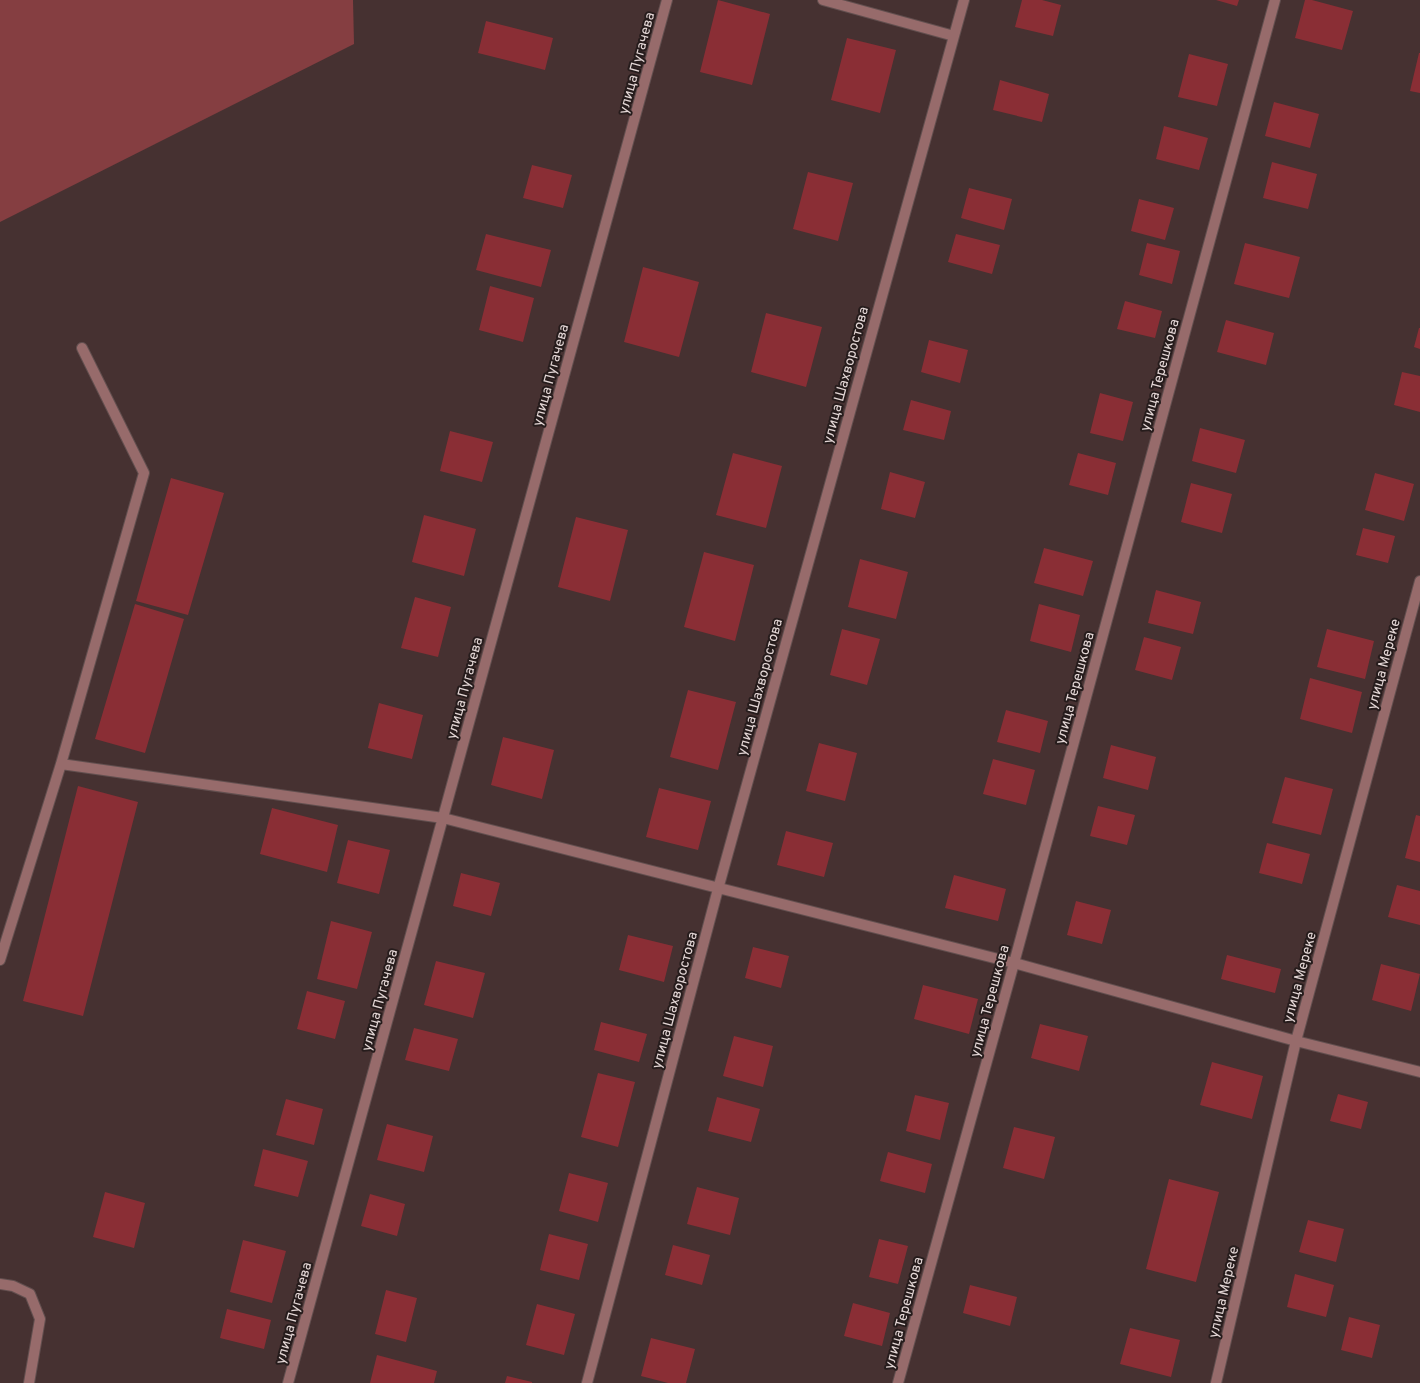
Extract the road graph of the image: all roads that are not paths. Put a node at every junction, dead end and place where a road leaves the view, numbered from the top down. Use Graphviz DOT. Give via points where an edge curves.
graph roads {
  1 [pos="667,0"];
  2 [pos="823,0"];
  3 [pos="964,0"];
  4 [pos="1275,0"];
  5 [pos="954,36"];
  6 [pos="82,348"];
  7 [pos="1420,581"];
  8 [pos="61,764"];
  9 [pos="443,818"];
  10 [pos="718,889"];
  11 [pos="0,960"];
  12 [pos="1014,963"];
  13 [pos="1296,1041"];
  14 [pos="1420,1072"];
  15 [pos="0,1284"];
  16 [pos="29,1383"];
  17 [pos="288,1383"];
  18 [pos="587,1383"];
  19 [pos="898,1383"];
  20 [pos="1216,1383"];
  1 -- 9 [label="street, улица Пугачева"];
  2 -- 5 [label="street"];
  3 -- 5 [label="street, улица Шахворостова"];
  4 -- 12 [label="street, улица Терешкова"];
  5 -- 10 [label="street, улица Шахворостова"];
  6 -- 8 [label="street" via="144,473"];
  7 -- 13 [label="street, улица Мереке"];
  8 -- 9 [label="street"];
  8 -- 11 [label="street"];
  9 -- 10 [label="street"];
  9 -- 17 [label="street, улица Пугачева"];
  10 -- 12 [label="street"];
  10 -- 18 [label="street, улица Шахворостова"];
  12 -- 13 [label="street"];
  12 -- 19 [label="street, улица Терешкова"];
  13 -- 14 [label="street"];
  13 -- 20 [label="street, улица Мереке"];
  15 -- 16 [label="street" via="13,1286 30,1294 40,1319"];
}
